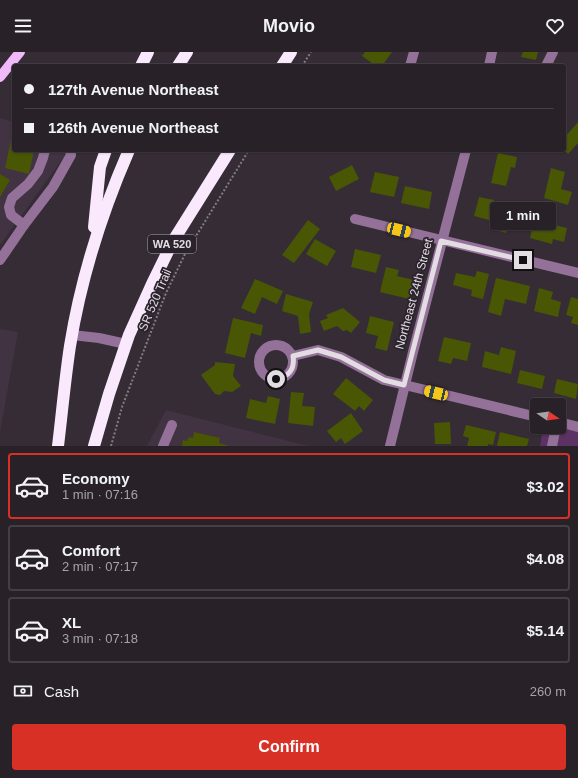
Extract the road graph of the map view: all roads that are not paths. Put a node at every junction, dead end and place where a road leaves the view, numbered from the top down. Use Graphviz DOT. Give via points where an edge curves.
graph roads {
  1 [pos="20,52"];
  2 [pos="148,52"];
  3 [pos="187,52"];
  4 [pos="291,52"];
  5 [pos="414,52"];
  6 [pos="492,52"];
  7 [pos="553,52"];
  8 [pos="142,64"];
  9 [pos="179,64"];
  10 [pos="283,64"];
  11 [pos="411,64"];
  12 [pos="489,64"];
  13 [pos="547,64"];
  14 [pos="0,77"];
  15 [pos="44,152"];
  16 [pos="70,152"];
  17 [pos="105,152"];
  18 [pos="128,152"];
  19 [pos="229,152"];
  20 [pos="465,152"];
  21 [pos="355,219"];
  22 [pos="24,225"];
  23 [pos="441,241"];
  24 [pos="92,250"];
  25 [pos="0,260"];
  26 [pos="578,273"];
  27 [pos="72,335"];
  28 [pos="126,344"];
  29 [pos="293,356"];
  30 [pos="404,385"];
  31 [pos="530,415"];
  32 [pos="566,424"];
  33 [pos="172,425"];
  34 [pos="578,427"];
  35 [pos="555,434"];
  36 [pos="58,446"];
  37 [pos="94,446"];
  38 [pos="163,446"];
  39 [pos="390,446"];
  40 [pos="552,446"];
  1 -- 14 [label="main road"];
  2 -- 8 [label="highway"];
  3 -- 9 [label="highway"];
  4 -- 10 [label="highway"];
  5 -- 11 [label="street"];
  6 -- 12 [label="street"];
  7 -- 13 [label="street"];
  15 -- 22 [label="street" via="38,171 12,198 11,215"];
  16 -- 22 [label="street" via="64,170"];
  17 -- 24 [label="highway" via="100,167"];
  18 -- 24 [label="highway"];
  19 -- 28 [label="highway, WA 520" via="173,241"];
  20 -- 23 [label="street, Northeast 24th Street"];
  21 -- 23 [label="street"];
  22 -- 25 [label="street"];
  23 -- 26 [label="street"];
  23 -- 30 [label="street, Northeast 24th Street"];
  24 -- 27 [label="highway"];
  27 -- 28 [label="street"];
  27 -- 36 [label="highway"];
  28 -- 37 [label="highway, WA 520"];
  29 -- 30 [label="street" via="318,350 341,357 384,380"];
  30 -- 31 [label="street"];
  30 -- 39 [label="street, Northeast 24th Street"];
  32 -- 34 [label="street"];
  33 -- 38 [label="street"];
  35 -- 40 [label="street"];
}
